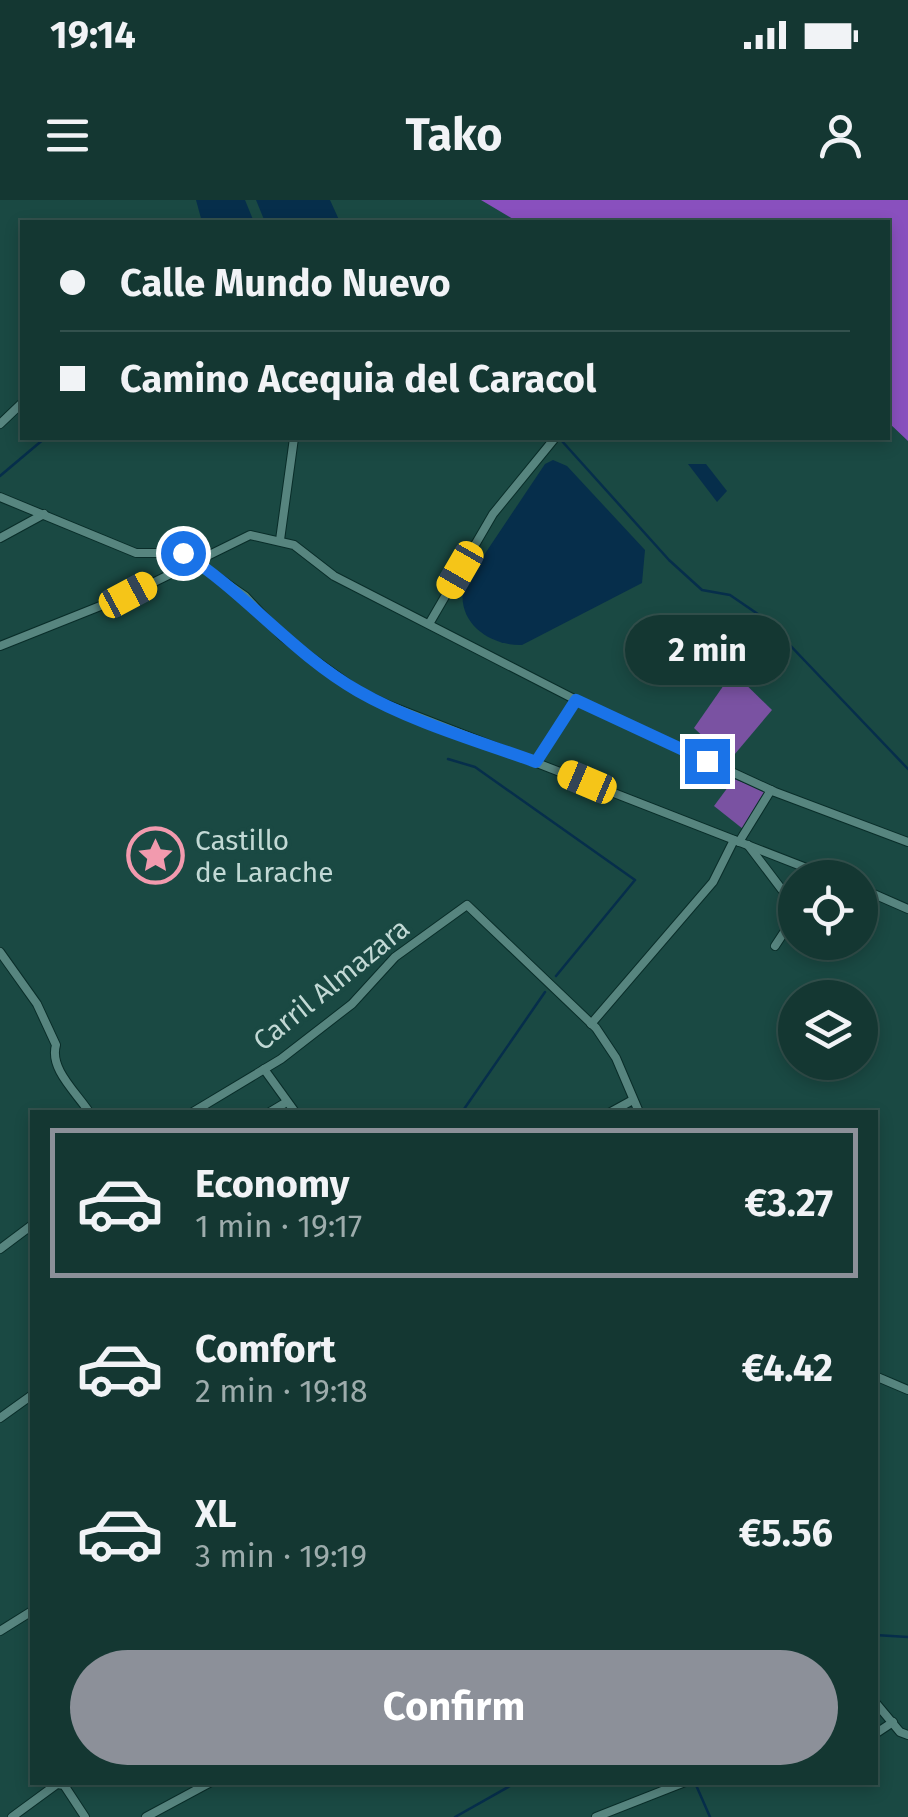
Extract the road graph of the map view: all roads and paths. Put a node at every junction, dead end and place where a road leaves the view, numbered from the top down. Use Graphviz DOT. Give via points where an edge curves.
graph roads {
  1 [pos="20,404"];
  2 [pos="0,424"];
  3 [pos="294,440"];
  4 [pos="553,440"];
  5 [pos="0,497"];
  6 [pos="44,514"];
  7 [pos="0,538"];
  8 [pos="280,540"];
  9 [pos="194,560"];
  10 [pos="429,624"];
  11 [pos="1,643"];
  12 [pos="576,700"];
  13 [pos="536,762"];
  14 [pos="771,790"];
  15 [pos="740,842"];
  16 [pos="908,842"];
  17 [pos="786,860"];
  18 [pos="778,885"];
  19 [pos="878,896"];
  20 [pos="908,909"];
  21 [pos="778,942"];
  22 [pos="775,946"];
  23 [pos="0,952"];
  24 [pos="591,1024"];
  25 [pos="264,1069"];
  26 [pos="631,1101"];
  27 [pos="285,1102"];
  28 [pos="88,1110"];
  29 [pos="196,1110"];
  30 [pos="273,1110"];
  31 [pos="293,1110"];
  32 [pos="615,1110"];
  33 [pos="637,1110"];
  34 [pos="30,1226"];
  35 [pos="0,1249"];
  36 [pos="878,1377"];
  37 [pos="908,1390"];
  38 [pos="30,1396"];
  39 [pos="0,1418"];
  40 [pos="30,1612"];
  41 [pos="0,1630"];
  42 [pos="878,1705"];
  43 [pos="893,1722"];
  44 [pos="878,1732"];
  45 [pos="908,1735"];
  46 [pos="55,1785"];
  47 [pos="64,1785"];
  48 [pos="206,1785"];
  49 [pos="678,1785"];
  50 [pos="12,1817"];
  51 [pos="84,1817"];
  52 [pos="146,1817"];
  53 [pos="596,1817"];
  1 -- 2 [label="street"];
  3 -- 8 [label="street"];
  4 -- 10 [label="street" via="493,514"];
  5 -- 6 [label="street"];
  6 -- 7 [label="street"];
  6 -- 9 [label="street" via="136,553 183,553"];
  8 -- 9 [label="street" via="250,535"];
  8 -- 10 [label="street"];
  9 -- 11 [label="street" via="128,595"];
  9 -- 13 [label="street" via="245,596 282,637 358,691"];
  10 -- 12 [label="street"];
  12 -- 13 [label="street"];
  12 -- 14 [label="street"];
  13 -- 15 [label="street"];
  14 -- 15 [label="street"];
  14 -- 16 [label="street"];
  15 -- 17 [label="street"];
  15 -- 18 [label="street"];
  15 -- 24 [label="street"];
  19 -- 20 [label="street"];
  21 -- 22 [label="street"];
  23 -- 28 [label="street" via="36,1004 56,1045 60,1072"];
  24 -- 25 [label="street, Carril Almazara" via="467,905 394,957 352,1004"];
  24 -- 26 [label="street, Carril Almazara" via="616,1058"];
  25 -- 27 [label="street"];
  25 -- 29 [label="street, Carril Almazara"];
  26 -- 32 [label="street"];
  26 -- 33 [label="street, Carril Almazara"];
  27 -- 30 [label="street"];
  27 -- 31 [label="street"];
  34 -- 35 [label="street"];
  36 -- 37 [label="street"];
  38 -- 39 [label="street"];
  40 -- 41 [label="street"];
  42 -- 43 [label="street"];
  43 -- 44 [label="street"];
  43 -- 45 [label="street"];
  46 -- 50 [label="street"];
  47 -- 51 [label="street"];
  48 -- 52 [label="street"];
  49 -- 53 [label="street"];
}
